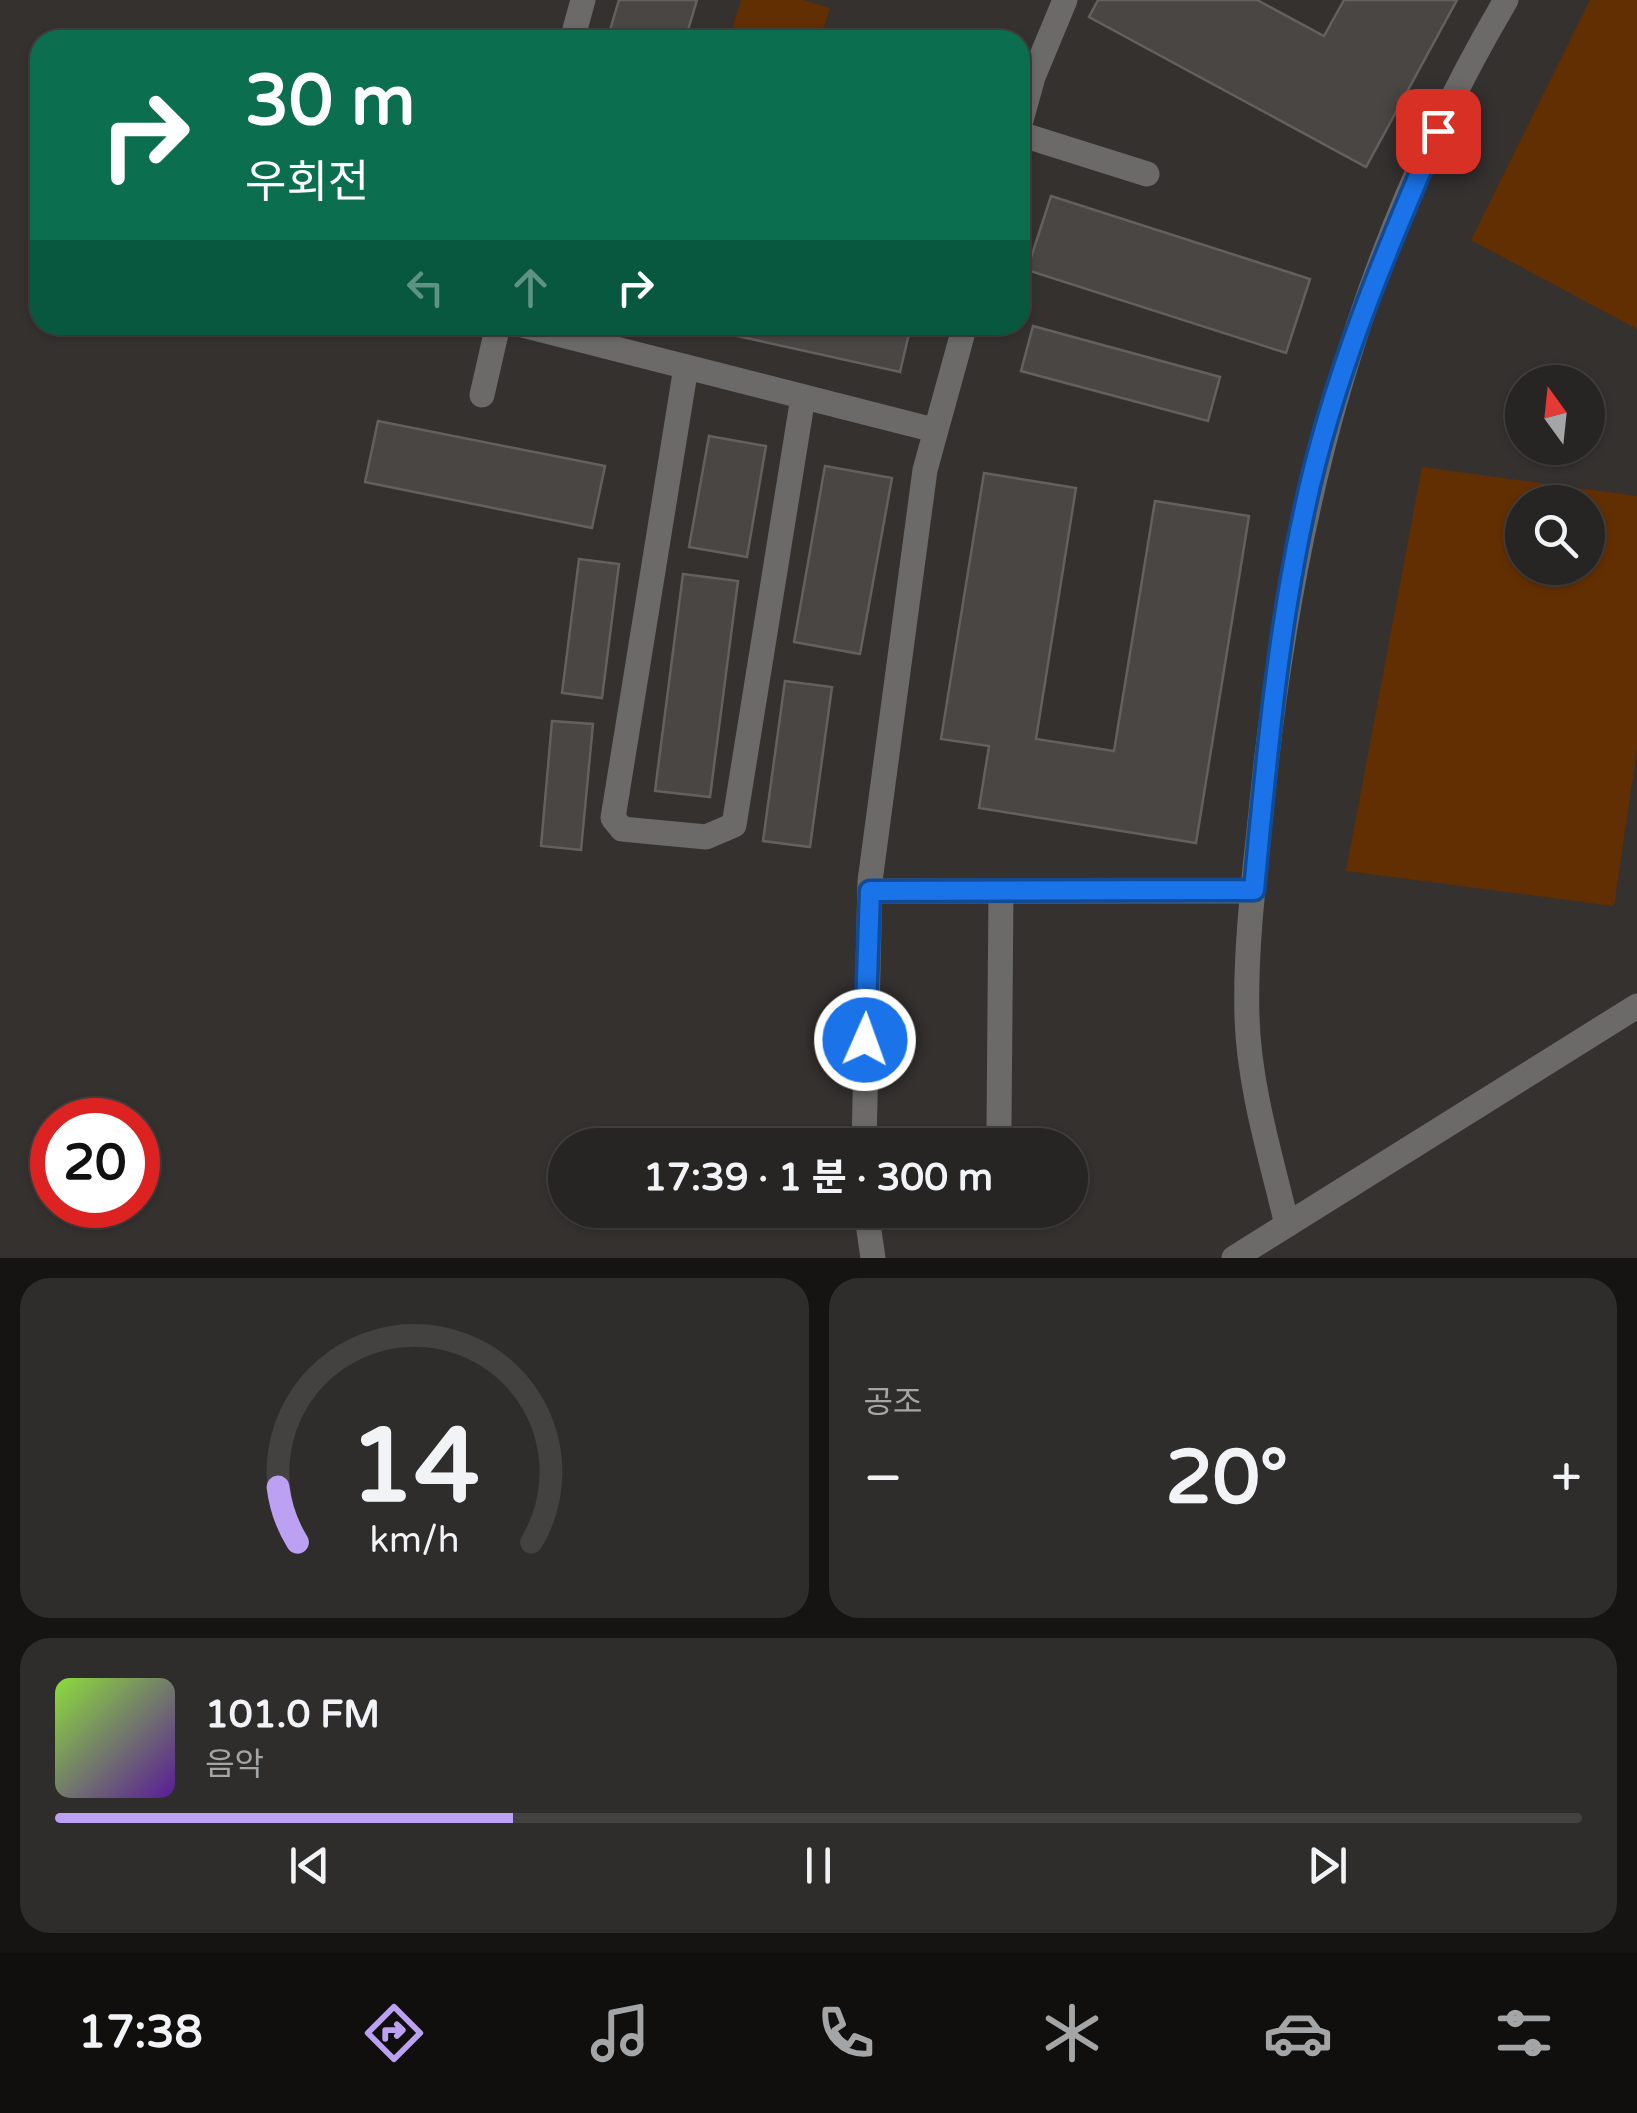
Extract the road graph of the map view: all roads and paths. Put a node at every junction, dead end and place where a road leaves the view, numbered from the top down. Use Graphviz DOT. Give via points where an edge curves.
graph roads {
  1 [pos="582,0"];
  2 [pos="1065,0"];
  3 [pos="1506,0"];
  4 [pos="574,30"];
  5 [pos="1030,85"];
  6 [pos="1030,137"];
  7 [pos="1147,174"];
  8 [pos="496,335"];
  9 [pos="561,335"];
  10 [pos="961,335"];
  11 [pos="686,367"];
  12 [pos="482,395"];
  13 [pos="803,397"];
  14 [pos="934,430"];
  15 [pos="1254,890"];
  16 [pos="870,891"];
  17 [pos="1001,891"];
  18 [pos="1637,1006"];
  19 [pos="1000,1126"];
  20 [pos="864,1128"];
  21 [pos="1288,1224"];
  22 [pos="868,1228"];
  23 [pos="872,1258"];
  24 [pos="1234,1258"];
  1 -- 4 [label="street"];
  2 -- 5 [label="street"];
  3 -- 15 [label="street" via="1465,69 1411,192 1363,307 1328,416 1304,512 1271,706"];
  6 -- 7 [label="street"];
  8 -- 12 [label="street"];
  9 -- 11 [label="street"];
  10 -- 14 [label="street"];
  11 -- 13 [label="street"];
  11 -- 13 [label="street" via="613,818 622,829 706,837 734,826"];
  13 -- 14 [label="street"];
  14 -- 16 [label="street"];
  15 -- 17 [label="street"];
  15 -- 21 [label="street" via="1247,1017 1256,1097"];
  16 -- 17 [label="street"];
  16 -- 20 [label="street"];
  17 -- 19 [label="street"];
  18 -- 21 [label="street"];
  21 -- 24 [label="street"];
  22 -- 23 [label="street"];
}
